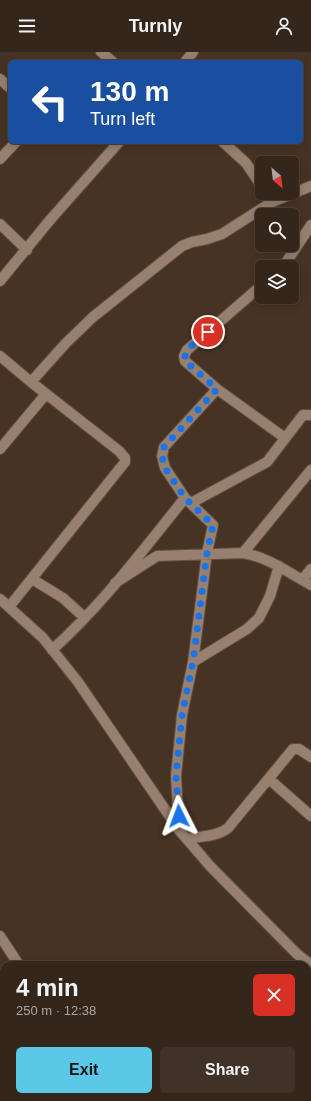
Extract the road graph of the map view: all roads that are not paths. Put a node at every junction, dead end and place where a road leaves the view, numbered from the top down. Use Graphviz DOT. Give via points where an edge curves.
graph roads {
  1 [pos="101,52"];
  2 [pos="193,52"];
  3 [pos="111,60"];
  4 [pos="187,60"];
  5 [pos="0,79"];
  6 [pos="8,86"];
  7 [pos="14,144"];
  8 [pos="118,144"];
  9 [pos="225,144"];
  10 [pos="0,159"];
  11 [pos="255,177"];
  12 [pos="311,186"];
  13 [pos="272,202"];
  14 [pos="0,224"];
  15 [pos="311,225"];
  16 [pos="27,250"];
  17 [pos="288,260"];
  18 [pos="0,281"];
  19 [pos="255,291"];
  20 [pos="2,361"];
  21 [pos="31,382"];
  22 [pos="217,389"];
  23 [pos="46,394"];
  24 [pos="311,415"];
  25 [pos="285,438"];
  26 [pos="0,449"];
  27 [pos="311,470"];
  28 [pos="188,501"];
  29 [pos="207,553"];
  30 [pos="244,553"];
  31 [pos="279,566"];
  32 [pos="311,569"];
  33 [pos="32,579"];
  34 [pos="306,582"];
  35 [pos="116,583"];
  36 [pos="0,599"];
  37 [pos="9,607"];
  38 [pos="85,618"];
  39 [pos="52,650"];
  40 [pos="193,662"];
  41 [pos="311,757"];
  42 [pos="269,779"];
  43 [pos="311,816"];
  44 [pos="179,830"];
  45 [pos="187,839"];
  46 [pos="0,936"];
  47 [pos="16,961"];
  48 [pos="307,961"];
  1 -- 3 [label="street"];
  2 -- 4 [label="street"];
  5 -- 6 [label="street"];
  7 -- 10 [label="street"];
  8 -- 16 [label="street" via="50,220"];
  9 -- 11 [label="street" via="246,164"];
  12 -- 13 [label="street"];
  13 -- 21 [label="street" via="222,234 182,246 93,317"];
  14 -- 16 [label="street"];
  15 -- 17 [label="street"];
  16 -- 18 [label="street"];
  19 -- 22 [label="street" via="184,356 185,361"];
  20 -- 21 [label="street"];
  21 -- 23 [label="street"];
  22 -- 25 [label="street"];
  22 -- 28 [label="street" via="164,447 162,456 165,468"];
  23 -- 26 [label="street"];
  23 -- 33 [label="street" via="119,451 125,462"];
  24 -- 25 [label="street" via="303,415"];
  25 -- 28 [label="street" via="267,462"];
  27 -- 30 [label="street"];
  28 -- 29 [label="street" via="213,525"];
  28 -- 35 [label="street"];
  29 -- 30 [label="street"];
  29 -- 35 [label="street" via="157,556"];
  29 -- 40 [label="street"];
  30 -- 31 [label="street"];
  31 -- 34 [label="street"];
  31 -- 40 [label="street" via="270,596 259,618 247,629"];
  32 -- 34 [label="street"];
  33 -- 37 [label="street"];
  33 -- 38 [label="street" via="62,598"];
  35 -- 38 [label="street"];
  36 -- 37 [label="street"];
  37 -- 39 [label="street" via="43,638"];
  38 -- 39 [label="street"];
  39 -- 44 [label="street" via="78,682"];
  40 -- 44 [label="street" via="182,715 176,776"];
  41 -- 42 [label="street" via="299,749 293,749"];
  42 -- 43 [label="street"];
  42 -- 45 [label="street" via="223,832"];
  44 -- 45 [label="street"];
  45 -- 48 [label="street" via="210,866"];
  46 -- 47 [label="street"];
}
